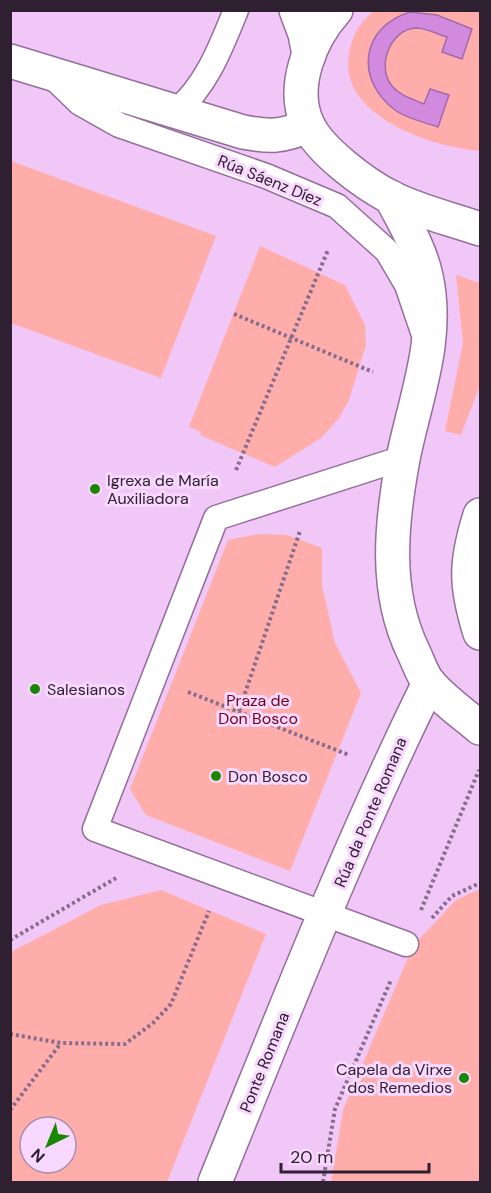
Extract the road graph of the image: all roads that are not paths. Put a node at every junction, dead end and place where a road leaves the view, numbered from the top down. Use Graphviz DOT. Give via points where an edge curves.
graph roads {
  1 [pos="236,10"];
  2 [pos="296,10"];
  3 [pos="336,10"];
  4 [pos="309,55"];
  5 [pos="10,61"];
  6 [pos="51,75"];
  7 [pos="175,112"];
  8 [pos="308,126"];
  9 [pos="391,197"];
  10 [pos="480,229"];
  11 [pos="428,350"];
  12 [pos="403,458"];
  13 [pos="480,515"];
  14 [pos="480,633"];
  15 [pos="429,683"];
  16 [pos="480,728"];
  17 [pos="320,928"];
  18 [pos="406,944"];
  19 [pos="215,1182"];
  1 -- 7 [label="lane" via="211,67"];
  2 -- 4 [label="street"];
  3 -- 4 [label="street"];
  4 -- 8 [label="street" via="300,102"];
  5 -- 6 [label="street, Rúa Sáenz Díez"];
  6 -- 7 [label="street, Rúa Sáenz Díez"];
  6 -- 11 [label="lane, Rúa Sáenz Díez" via="80,103 119,125 266,176 337,206 387,251 407,285"];
  7 -- 8 [label="street, Rúa Sáenz Díez" via="269,137 284,136"];
  8 -- 9 [label="street" via="333,155"];
  9 -- 10 [label="street"];
  9 -- 11 [label="street" via="426,276"];
  11 -- 12 [label="street"];
  12 -- 15 [label="street" via="393,536 393,589 405,634"];
  12 -- 17 [label="lane" via="216,518 95,829 223,876"];
  13 -- 14 [label="street" via="467,571"];
  15 -- 16 [label="street"];
  15 -- 17 [label="street, Rúa da Ponte Romana"];
  17 -- 18 [label="lane"];
  17 -- 19 [label="street, Ponte Romana"];
}
